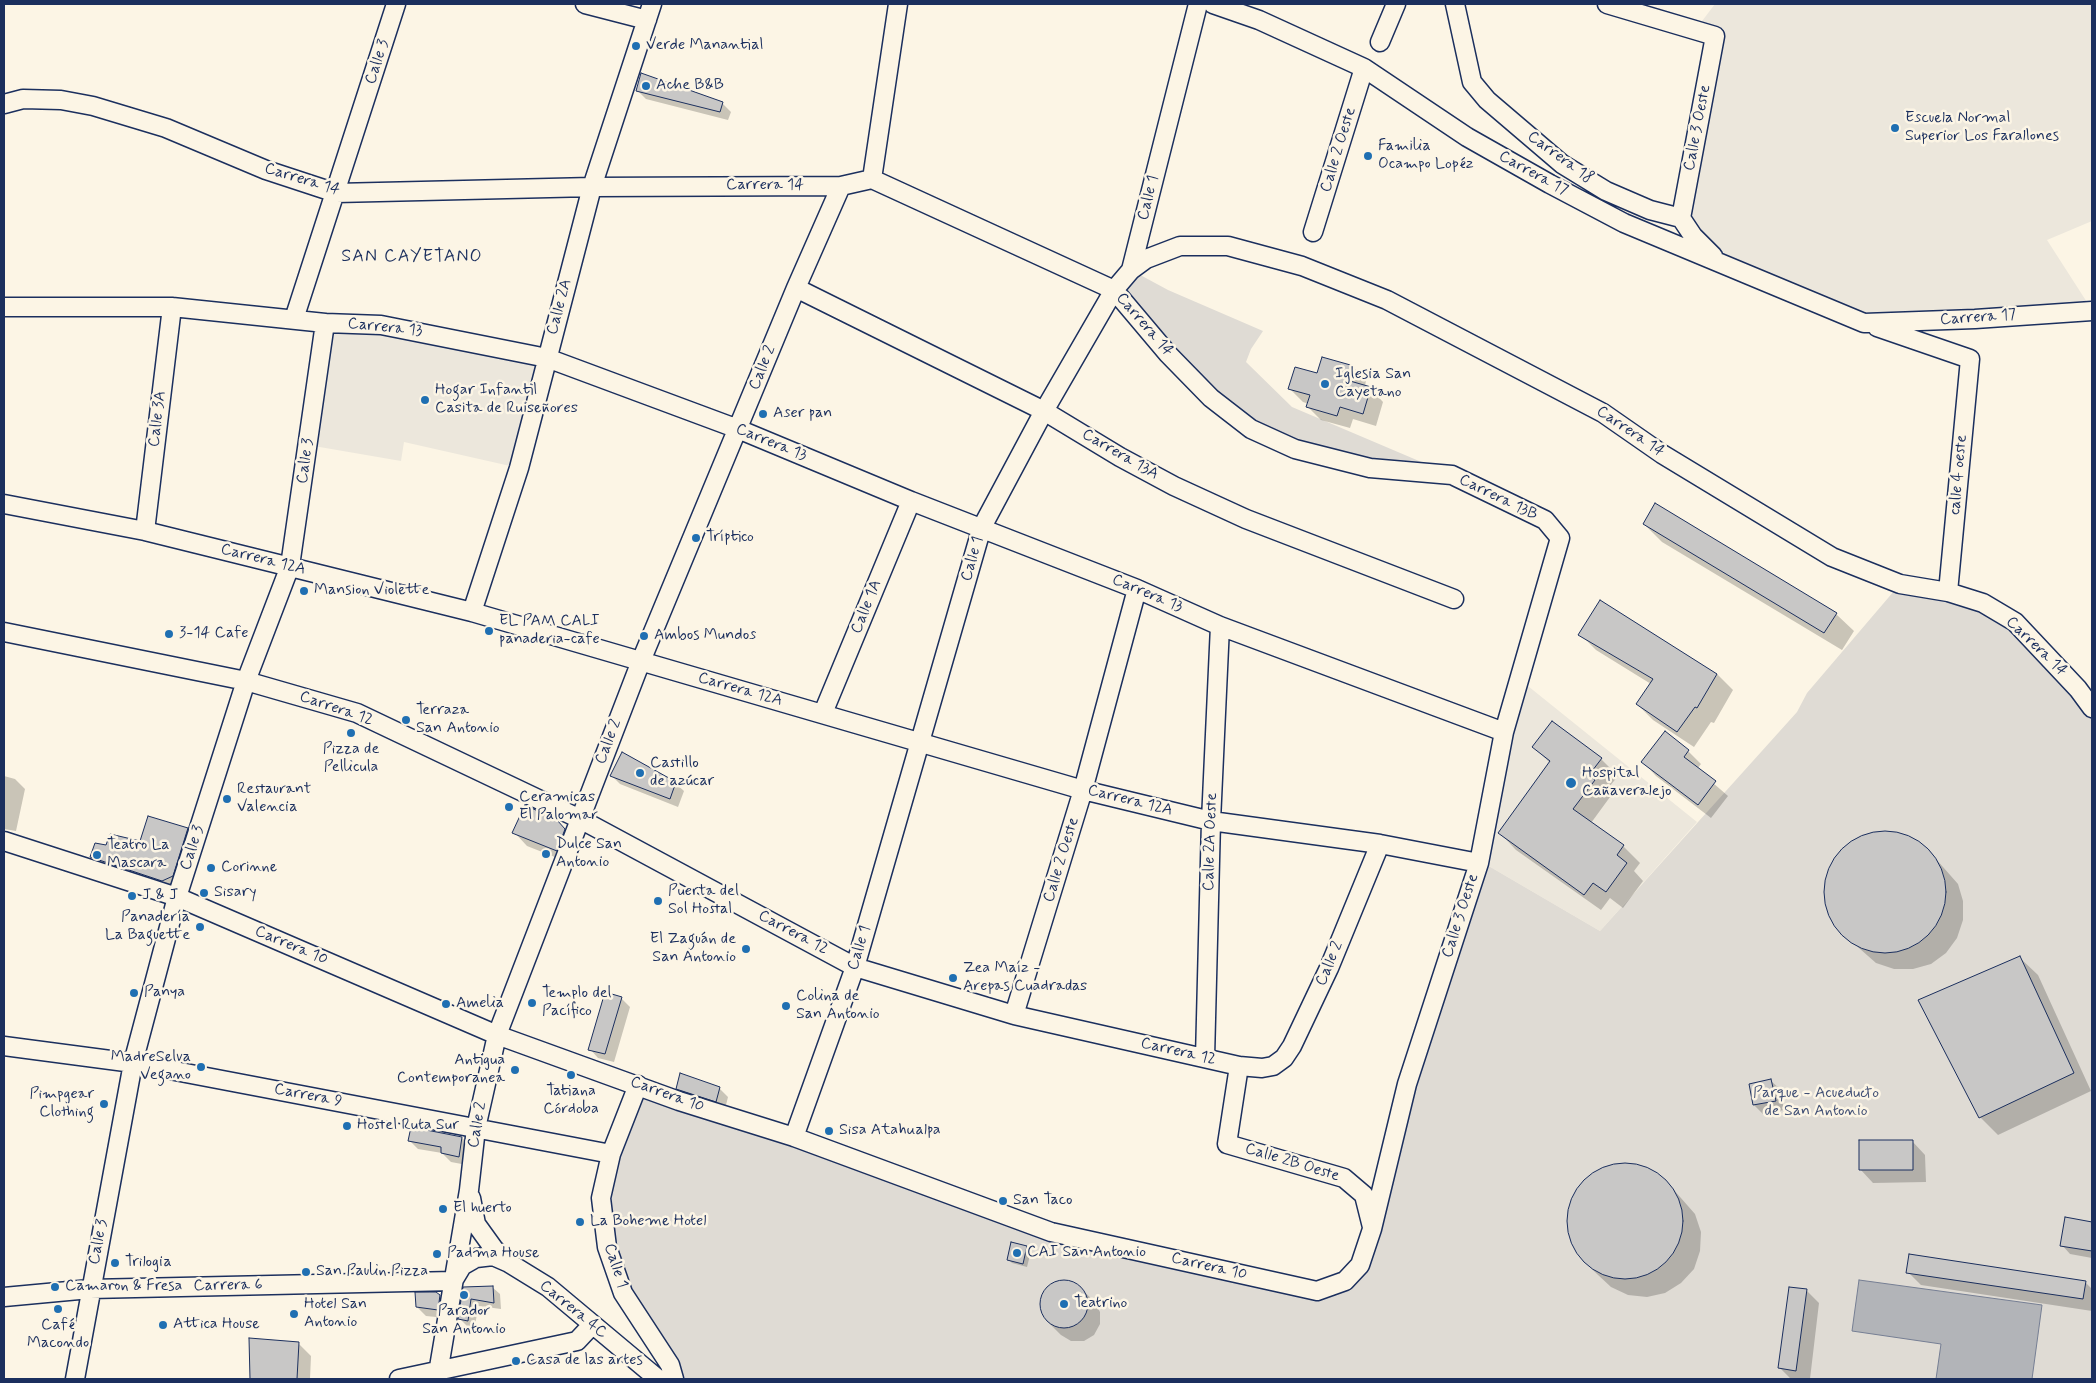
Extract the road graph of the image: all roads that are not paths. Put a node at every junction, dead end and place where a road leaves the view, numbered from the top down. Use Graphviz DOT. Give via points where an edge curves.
graph roads {
  1 [pos="396,4"];
  2 [pos="585,4"];
  3 [pos="898,4"];
  4 [pos="1198,4"];
  5 [pos="1214,4"];
  6 [pos="1396,4"];
  7 [pos="1455,4"];
  8 [pos="1607,4"];
  9 [pos="649,12"];
  10 [pos="1380,42"];
  11 [pos="1364,68"];
  12 [pos="4,104"];
  13 [pos="872,179"];
  14 [pos="841,186"];
  15 [pos="592,187"];
  16 [pos="336,193"];
  17 [pos="1681,218"];
  18 [pos="1313,232"];
  19 [pos="1720,263"];
  20 [pos="1131,270"];
  21 [pos="796,288"];
  22 [pos="1114,290"];
  23 [pos="4,307"];
  24 [pos="172,307"];
  25 [pos="2092,311"];
  26 [pos="294,319"];
  27 [pos="1864,322"];
  28 [pos="325,323"];
  29 [pos="547,358"];
  30 [pos="1970,359"];
  31 [pos="1044,411"];
  32 [pos="738,429"];
  33 [pos="1452,475"];
  34 [pos="911,502"];
  35 [pos="4,504"];
  36 [pos="982,527"];
  37 [pos="145,531"];
  38 [pos="1560,544"];
  39 [pos="290,566"];
  40 [pos="1137,589"];
  41 [pos="1948,592"];
  42 [pos="1454,599"];
  43 [pos="472,612"];
  44 [pos="1220,626"];
  45 [pos="4,632"];
  46 [pos="641,661"];
  47 [pos="246,680"];
  48 [pos="2092,708"];
  49 [pos="823,714"];
  50 [pos="1504,732"];
  51 [pos="921,741"];
  52 [pos="1083,790"];
  53 [pos="580,819"];
  54 [pos="1211,820"];
  55 [pos="4,841"];
  56 [pos="1380,844"];
  57 [pos="1479,862"];
  58 [pos="177,897"];
  59 [pos="855,967"];
  60 [pos="1014,1015"];
  61 [pos="497,1035"];
  62 [pos="4,1046"];
  63 [pos="1205,1058"];
  64 [pos="133,1063"];
  65 [pos="1239,1066"];
  66 [pos="1262,1068"];
  67 [pos="638,1085"];
  68 [pos="476,1128"];
  69 [pos="794,1137"];
  70 [pos="611,1154"];
  71 [pos="469,1190"];
  72 [pos="1372,1229"];
  73 [pos="509,1263"];
  74 [pos="453,1281"];
  75 [pos="1345,1281"];
  76 [pos="90,1289"];
  77 [pos="4,1297"];
  78 [pos="592,1325"];
  79 [pos="438,1375"];
  80 [pos="75,1379"];
  81 [pos="399,1379"];
  82 [pos="658,1379"];
  83 [pos="674,1379"];
  1 -- 16 [label="street, Calle 3"];
  2 -- 9 [label="street"];
  3 -- 13 [label="street"];
  4 -- 20 [label="street, Calle 1"];
  5 -- 11 [label="street, Carrera 17" via="1259,20"];
  6 -- 10 [label="street"];
  7 -- 17 [label="street, Carrera 18" via="1472,82 1487,100 1562,164 1606,191 1650,210"];
  8 -- 17 [label="street, Calle 3 Oeste" via="1716,37"];
  9 -- 15 [label="street, Calle 2A"];
  11 -- 18 [label="street, Calle 2 Oeste"];
  11 -- 19 [label="street, Carrera 17" via="1467,136 1550,184 1624,223"];
  12 -- 16 [label="street, Carrera 14" via="23,99 61,100 93,106 166,128 266,170"];
  13 -- 14 [label="street, Carrera 14"];
  13 -- 22 [label="street, Carrera 14"];
  14 -- 15 [label="street, Carrera 14"];
  14 -- 21 [label="street, Calle 2"];
  15 -- 16 [label="street, Carrera 14"];
  15 -- 29 [label="street, Calle 2A"];
  16 -- 26 [label="street, Calle 3"];
  17 -- 19 [label="street" via="1693,236"];
  19 -- 27 [label="street, Carrera 17"];
  20 -- 22 [label="street, Calle 1"];
  20 -- 41 [label="street, Carrera 14" via="1146,259 1180,246 1228,246 1302,266 1387,300 1603,412 1662,454 1832,557 1900,584"];
  21 -- 31 [label="street, Carrera 13A"];
  21 -- 32 [label="street, Calle 2"];
  22 -- 31 [label="street, Calle 1"];
  22 -- 33 [label="street, Carrera 14" via="1168,354 1211,398 1251,429 1295,449 1370,468"];
  23 -- 24 [label="street, Carrera 13"];
  24 -- 26 [label="street, Carrera 13"];
  24 -- 37 [label="street, Calle 3A"];
  25 -- 27 [label="street, Carrera 17" via="1966,320"];
  26 -- 28 [label="street, Carrera 13"];
  27 -- 30 [label="street, Carrera 17"];
  28 -- 29 [label="street, Carrera 13" via="381,325"];
  28 -- 39 [label="street, Calle 3"];
  29 -- 32 [label="street, Carrera 13"];
  29 -- 43 [label="street, Calle 2A" via="519,468"];
  30 -- 41 [label="street, calle 4 oeste"];
  31 -- 36 [label="street, Calle 1"];
  31 -- 42 [label="street, Carrera 13A" via="1159,478 1237,515"];
  32 -- 34 [label="street, Carrera 13"];
  32 -- 46 [label="street, Calle 2"];
  33 -- 38 [label="street, Carrera 13B" via="1545,520 1557,532"];
  34 -- 36 [label="street, Carrera 13"];
  34 -- 49 [label="street, Calle 1A"];
  35 -- 37 [label="street, Carrera 12A"];
  36 -- 40 [label="street, Carrera 13"];
  36 -- 51 [label="street, Calle 1"];
  37 -- 39 [label="street, Carrera 12A"];
  38 -- 50 [label="street, Calle 3 Oeste"];
  39 -- 43 [label="street, Carrera 12A"];
  39 -- 47 [label="street, Calle 3"];
  40 -- 44 [label="street, Carrera 13"];
  40 -- 52 [label="street, Calle 2 Oeste"];
  41 -- 48 [label="street, Carrera 14" via="1983,603 2015,622"];
  43 -- 46 [label="street, Carrera 12A"];
  44 -- 50 [label="street, Carrera 13"];
  44 -- 54 [label="street, Calle 2A Oeste"];
  45 -- 47 [label="street, Carrera 12"];
  46 -- 49 [label="street, Carrera 12A"];
  46 -- 53 [label="street, Calle 2"];
  47 -- 53 [label="street, Carrera 12" via="357,713"];
  47 -- 58 [label="street, Calle 3"];
  49 -- 51 [label="street, Carrera 12A"];
  50 -- 57 [label="street, Calle 3 Oeste"];
  51 -- 52 [label="street, Carrera 12A"];
  51 -- 59 [label="street, Calle 1"];
  52 -- 54 [label="street, Carrera 12A"];
  52 -- 60 [label="street, Calle 2 Oeste"];
  53 -- 59 [label="street, Carrera 12"];
  53 -- 61 [label="street, Calle 2"];
  54 -- 56 [label="street, Carrera 12A"];
  54 -- 63 [label="street, Calle 2A Oeste"];
  55 -- 58 [label="street, Carrera 10"];
  56 -- 57 [label="street, Carrera 12A"];
  56 -- 66 [label="street, Calle 2" via="1305,1022 1284,1058 1273,1066"];
  57 -- 72 [label="street, Calle 3 Oeste" via="1407,1084"];
  58 -- 61 [label="street, Carrera 10"];
  58 -- 64 [label="street, Calle 3"];
  59 -- 60 [label="street, Carrera 12"];
  59 -- 69 [label="street, Calle 1"];
  60 -- 63 [label="street, Carrera 12"];
  61 -- 67 [label="street, Carrera 10"];
  61 -- 68 [label="street, Calle 2"];
  62 -- 64 [label="street, Carrera 9"];
  63 -- 65 [label="street, Carrera 12"];
  64 -- 68 [label="street, Carrera 9"];
  64 -- 76 [label="street, Calle 3"];
  65 -- 66 [label="street, Carrera 12"];
  65 -- 72 [label="street, Calle 2B Oeste" via="1227,1144 1344,1178 1364,1195"];
  67 -- 69 [label="street, Carrera 10"];
  67 -- 70 [label="street, Calle 1"];
  68 -- 70 [label="street, Carrera 9"];
  68 -- 71 [label="street, Calle 2"];
  69 -- 75 [label="street, Carrera 10" via="1051,1232 1317,1291"];
  70 -- 83 [label="street, Calle 1" via="601,1198 607,1247 623,1293 670,1365"];
  71 -- 73 [label="street, Carrera 4C" via="476,1224"];
  71 -- 74 [label="street, Calle 2"];
  72 -- 75 [label="street, Calle 3 Oeste" via="1360,1265"];
  73 -- 74 [label="street, Carrera 4C" via="493,1256 476,1258 462,1266"];
  73 -- 78 [label="street, Carrera 4C" via="548,1287"];
  74 -- 76 [label="street, Carrera 6"];
  74 -- 79 [label="street, Calle 2"];
  76 -- 77 [label="street, Carrera 6"];
  76 -- 80 [label="street, Calle 3"];
  78 -- 79 [label="street" via="576,1341"];
  78 -- 82 [label="street, Carrera 4C"];
  79 -- 81 [label="street"];
}
